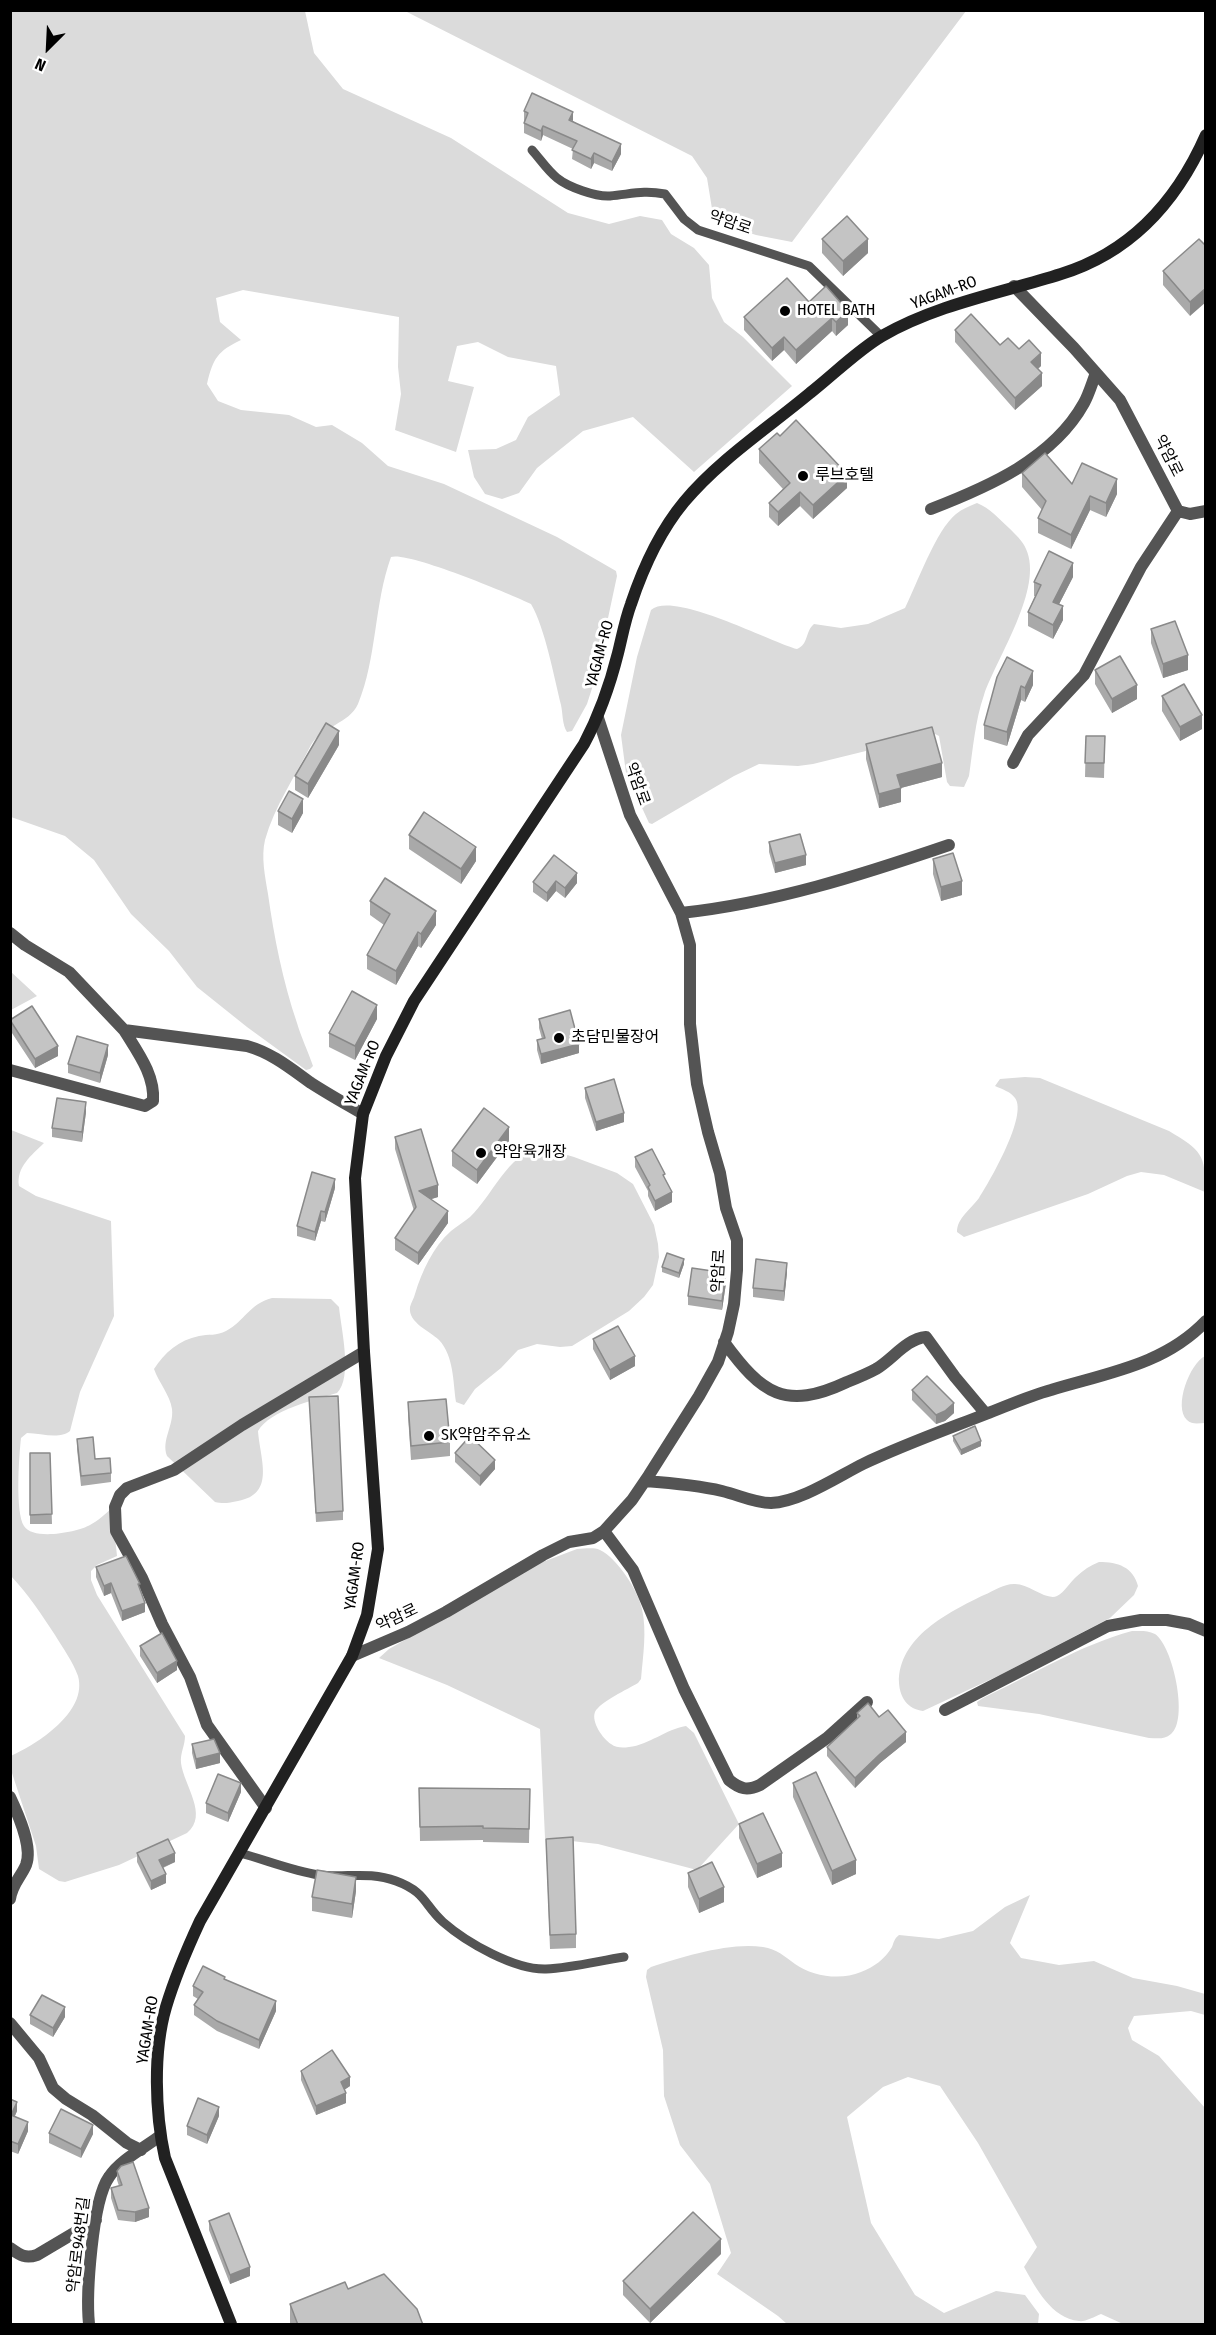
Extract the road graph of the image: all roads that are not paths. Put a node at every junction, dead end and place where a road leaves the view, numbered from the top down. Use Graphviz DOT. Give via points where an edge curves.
graph roads {
  1 [pos="1206,135"];
  2 [pos="532,150"];
  3 [pos="1014,286"];
  4 [pos="882,336"];
  5 [pos="1096,373"];
  6 [pos="931,508"];
  7 [pos="1204,508"];
  8 [pos="1178,511"];
  9 [pos="598,718"];
  10 [pos="1013,763"];
  11 [pos="949,845"];
  12 [pos="681,913"];
  13 [pos="10,933"];
  14 [pos="124,1030"];
  15 [pos="10,1070"];
  16 [pos="363,1114"];
  17 [pos="1206,1322"];
  18 [pos="724,1342"];
  19 [pos="364,1352"];
  20 [pos="986,1414"];
  21 [pos="645,1481"];
  22 [pos="604,1531"];
  23 [pos="1206,1631"];
  24 [pos="352,1656"];
  25 [pos="867,1702"];
  26 [pos="945,1710"];
  27 [pos="10,1797"];
  28 [pos="266,1808"];
  29 [pos="240,1853"];
  30 [pos="10,1899"];
  31 [pos="624,1957"];
  32 [pos="10,2023"];
  33 [pos="160,2136"];
  34 [pos="141,2150"];
  35 [pos="96,2220"];
  36 [pos="10,2248"];
  37 [pos="89,2325"];
  38 [pos="231,2325"];
  1 -- 3 [label="street, YAGAM-RO" via="1175,192 1132,237 1082,267"];
  2 -- 4 [label="lane, 약암로" via="558,179 591,194 665,194 698,230 809,266"];
  3 -- 4 [label="street, YAGAM-RO" via="936,311"];
  3 -- 5 [label="street, 약암로"];
  4 -- 9 [label="street, YAGAM-RO" via="727,461 684,502 645,567 630,605"];
  5 -- 6 [label="street" via="1084,403 1055,440 1031,460"];
  5 -- 8 [label="street, 약암로" via="1120,400"];
  7 -- 8 [label="street" via="1190,514"];
  8 -- 10 [label="street" via="1142,567 1084,675 1028,735"];
  9 -- 12 [label="street, 약암로" via="630,814"];
  9 -- 16 [label="street, YAGAM-RO" via="414,1001"];
  11 -- 12 [label="street" via="801,892"];
  12 -- 18 [label="street, 약암로" via="690,945 690,1024 697,1084 737,1240 734,1304"];
  13 -- 14 [label="street" via="69,972"];
  14 -- 15 [label="street" via="146,1066 154,1089 153,1101 145,1106"];
  14 -- 16 [label="street" via="262,1050"];
  16 -- 19 [label="street, YAGAM-RO" via="355,1178"];
  17 -- 20 [label="street" via="1172,1350 1151,1360"];
  18 -- 20 [label="street" via="762,1384 785,1396 805,1397 876,1369 916,1338 926,1336"];
  18 -- 21 [label="street, 약암로" via="699,1396"];
  19 -- 24 [label="street, YAGAM-RO" via="378,1549 367,1615"];
  19 -- 28 [label="street" via="174,1470 127,1488 115,1507 116,1531 190,1677 207,1725"];
  20 -- 21 [label="street" via="772,1503 696,1485"];
  21 -- 22 [label="street, 약암로"];
  22 -- 24 [label="street, 약암로" via="593,1538 569,1542 408,1632"];
  22 -- 25 [label="street" via="633,1570 694,1710 729,1780 737,1786 750,1790 760,1785 827,1738"];
  23 -- 26 [label="street" via="1167,1620 1108,1626"];
  24 -- 28 [label="street, YAGAM-RO"];
  27 -- 30 [label="street" via="29,1855"];
  28 -- 29 [label="street, YAGAM-RO"];
  29 -- 31 [label="lane" via="319,1875 375,1875 394,1880 421,1894 442,1921 468,1940 530,1967 546,1969"];
  29 -- 33 [label="street, YAGAM-RO" via="200,1921 165,2009 158,2055"];
  32 -- 34 [label="street" via="39,2058 53,2088 127,2144"];
  33 -- 34 [label="street, 약암로948번길"];
  33 -- 38 [label="street, YAGAM-RO" via="165,2158"];
  34 -- 35 [label="street, 약암로948번길" via="107,2179"];
  35 -- 36 [label="street" via="28,2258"];
  35 -- 37 [label="street, 약암로948번길"];
}
